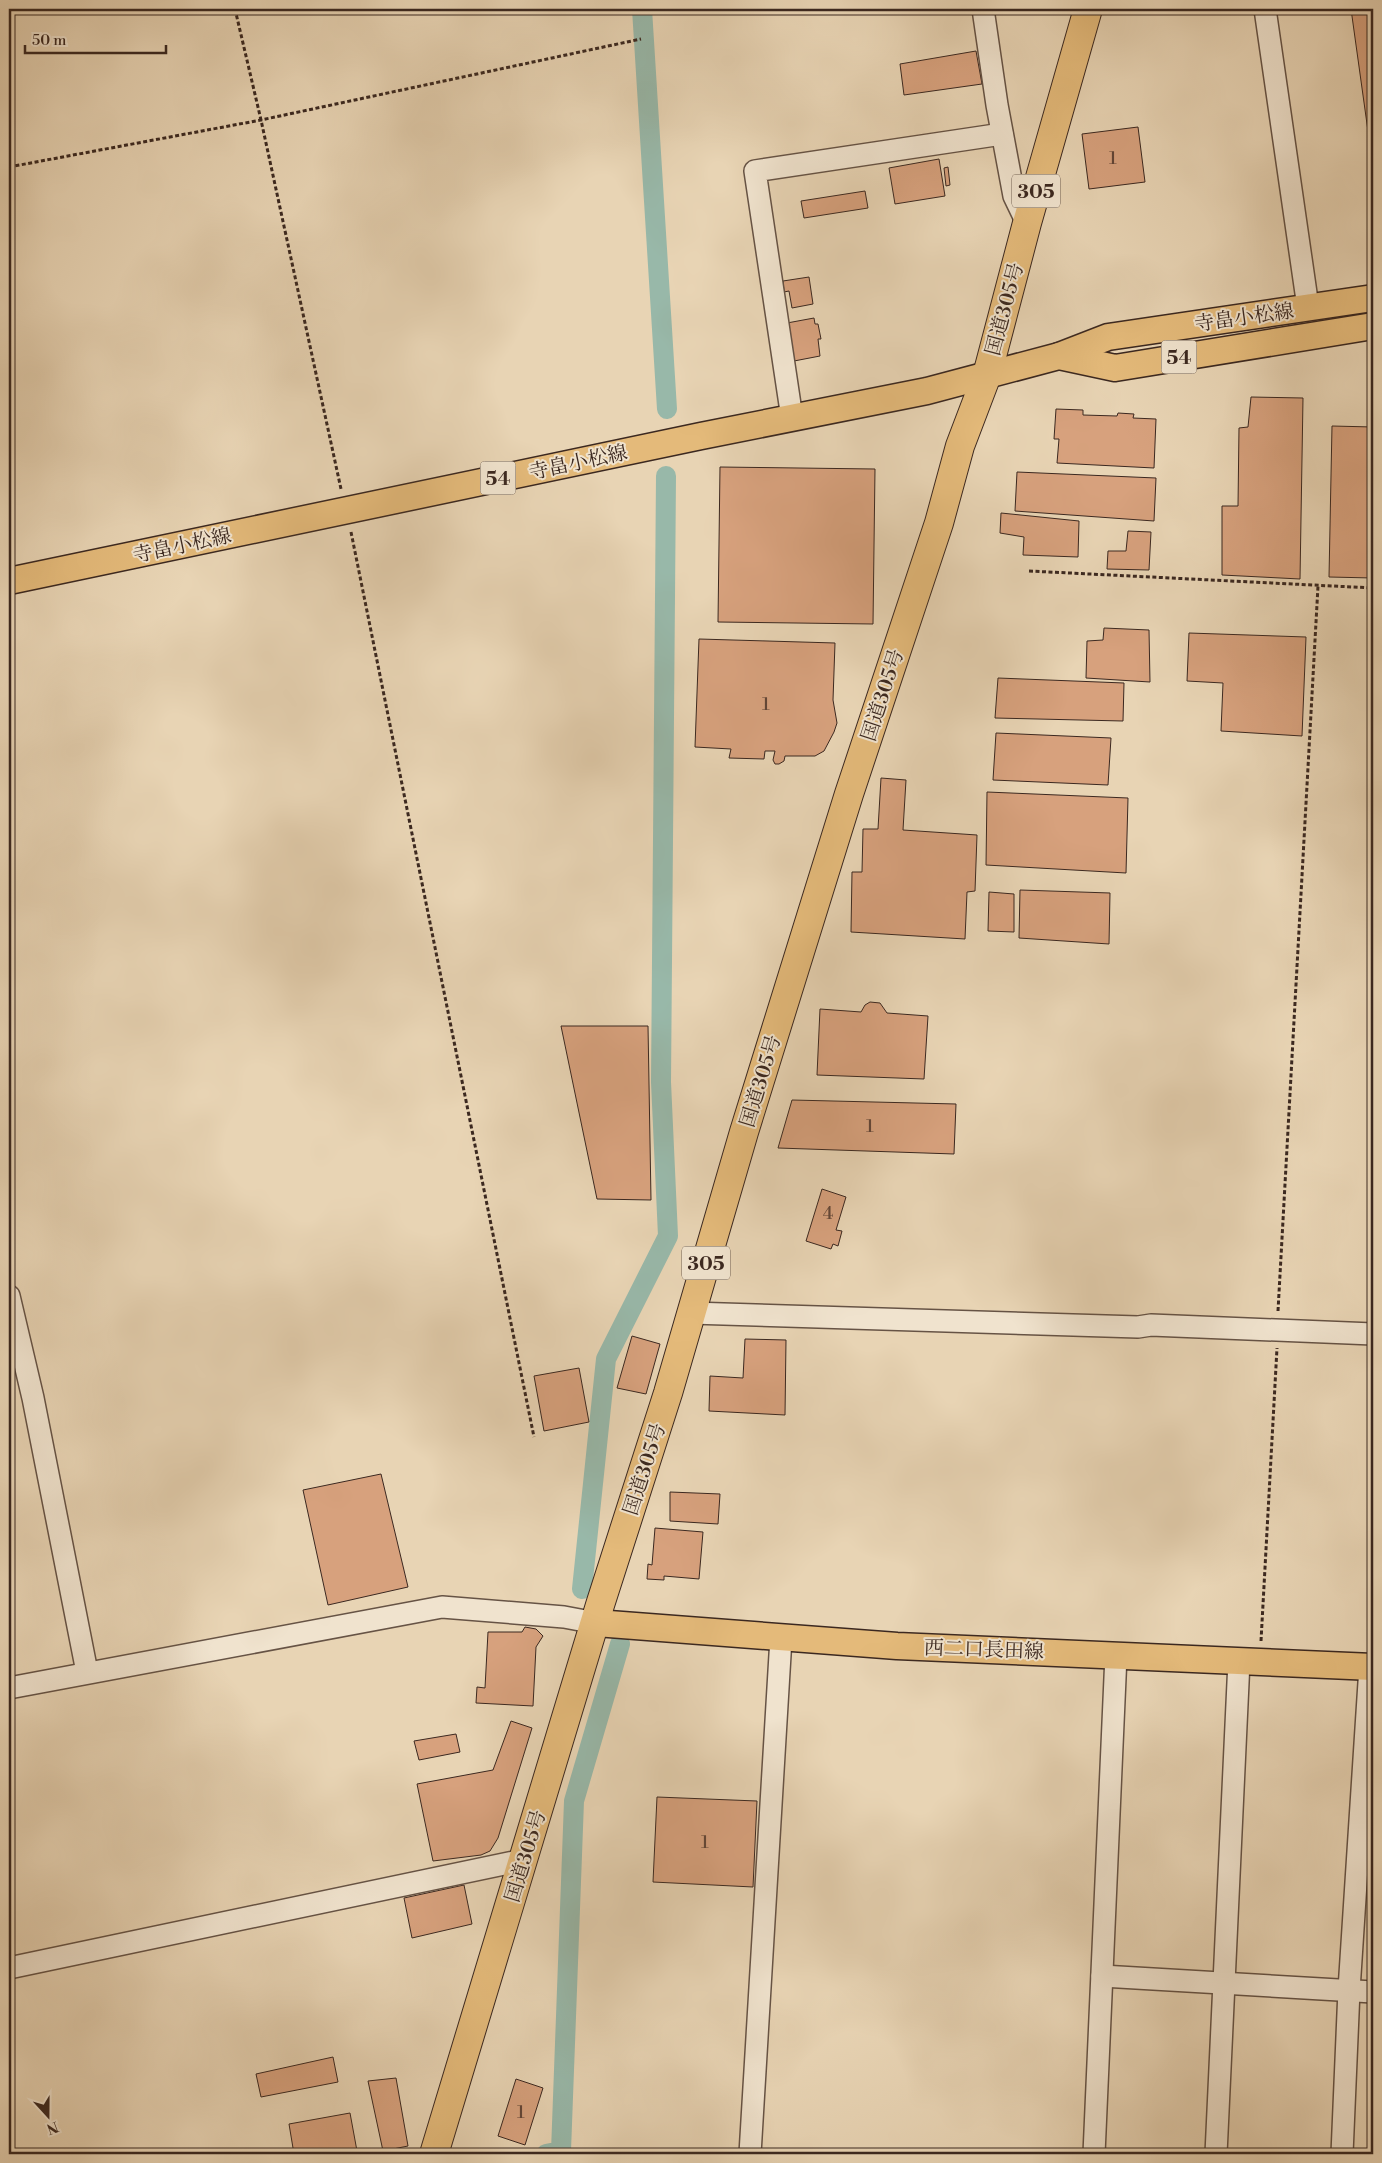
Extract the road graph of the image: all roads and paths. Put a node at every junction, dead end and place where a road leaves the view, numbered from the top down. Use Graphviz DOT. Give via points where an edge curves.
graph roads {
  1 [pos="235,9"];
  2 [pos="983,9"];
  3 [pos="1088,9"];
  4 [pos="1265,9"];
  5 [pos="641,39"];
  6 [pos="261,120"];
  7 [pos="1002,134"];
  8 [pos="9,167"];
  9 [pos="1027,222"];
  10 [pos="1373,298"];
  11 [pos="1308,307"];
  12 [pos="1373,326"];
  13 [pos="1058,356"];
  14 [pos="987,375"];
  15 [pos="792,418"];
  16 [pos="346,511"];
  17 [pos="352,536"];
  18 [pos="1029,571"];
  19 [pos="9,581"];
  20 [pos="1318,586"];
  21 [pos="1373,588"];
  22 [pos="9,1296"];
  23 [pos="691,1312"];
  24 [pos="1277,1331"];
  25 [pos="1373,1334"];
  26 [pos="534,1437"];
  27 [pos="596,1623"];
  28 [pos="781,1638"];
  29 [pos="1116,1655"];
  30 [pos="1249,1662"];
  31 [pos="1372,1667"];
  32 [pos="87,1672"];
  33 [pos="9,1688"];
  34 [pos="523,1860"];
  35 [pos="9,1968"];
  36 [pos="1102,1976"];
  37 [pos="1224,1984"];
  38 [pos="1349,1990"];
  39 [pos="1373,1992"];
  40 [pos="434,2154"];
  41 [pos="750,2154"];
  42 [pos="1094,2154"];
  43 [pos="1216,2154"];
  44 [pos="1342,2154"];
  1 -- 6 [label="path"];
  2 -- 7 [label="street"];
  3 -- 9 [label="highway, 国道305号 / 305"];
  4 -- 11 [label="street"];
  5 -- 6 [label="path"];
  6 -- 8 [label="path"];
  6 -- 16 [label="path"];
  7 -- 9 [label="street" via="1014,196"];
  7 -- 15 [label="street" via="755,171"];
  9 -- 14 [label="highway, 国道305号 / 305"];
  10 -- 11 [label="main road, 寺畠小松線 / 54"];
  11 -- 13 [label="main road, 寺畠小松線 / 54" via="1108,337"];
  12 -- 13 [label="main road, 寺畠小松線 / 54" via="1115,368"];
  13 -- 14 [label="main road, 寺畠小松線 / 54"];
  14 -- 15 [label="main road, 寺畠小松線 / 54" via="927,391"];
  14 -- 23 [label="highway, 国道305号 / 305" via="960,446 940,523 849,794"];
  15 -- 16 [label="main road, 寺畠小松線 / 54"];
  16 -- 19 [label="main road, 寺畠小松線 / 54"];
  17 -- 26 [label="path"];
  18 -- 20 [label="path"];
  20 -- 21 [label="path"];
  20 -- 24 [label="path"];
  22 -- 32 [label="street" via="33,1398"];
  23 -- 24 [label="street"];
  23 -- 27 [label="highway, 国道305号 / 305"];
  24 -- 25 [label="street"];
  24 -- 30 [label="path"];
  27 -- 28 [label="main road, 西二口長田線"];
  27 -- 32 [label="street" via="564,1617 442,1607"];
  27 -- 34 [label="highway, 国道305号 / 305"];
  28 -- 29 [label="main road, 西二口長田線"];
  28 -- 41 [label="street"];
  29 -- 30 [label="main road, 西二口長田線"];
  29 -- 36 [label="street"];
  30 -- 31 [label="main road, 西二口長田線"];
  30 -- 37 [label="street"];
  31 -- 38 [label="street"];
  32 -- 33 [label="street"];
  34 -- 35 [label="street"];
  34 -- 40 [label="highway, 国道305号 / 305"];
  36 -- 37 [label="street"];
  36 -- 42 [label="street"];
  37 -- 38 [label="street"];
  37 -- 43 [label="street"];
  38 -- 39 [label="street"];
  38 -- 44 [label="street"];
}
